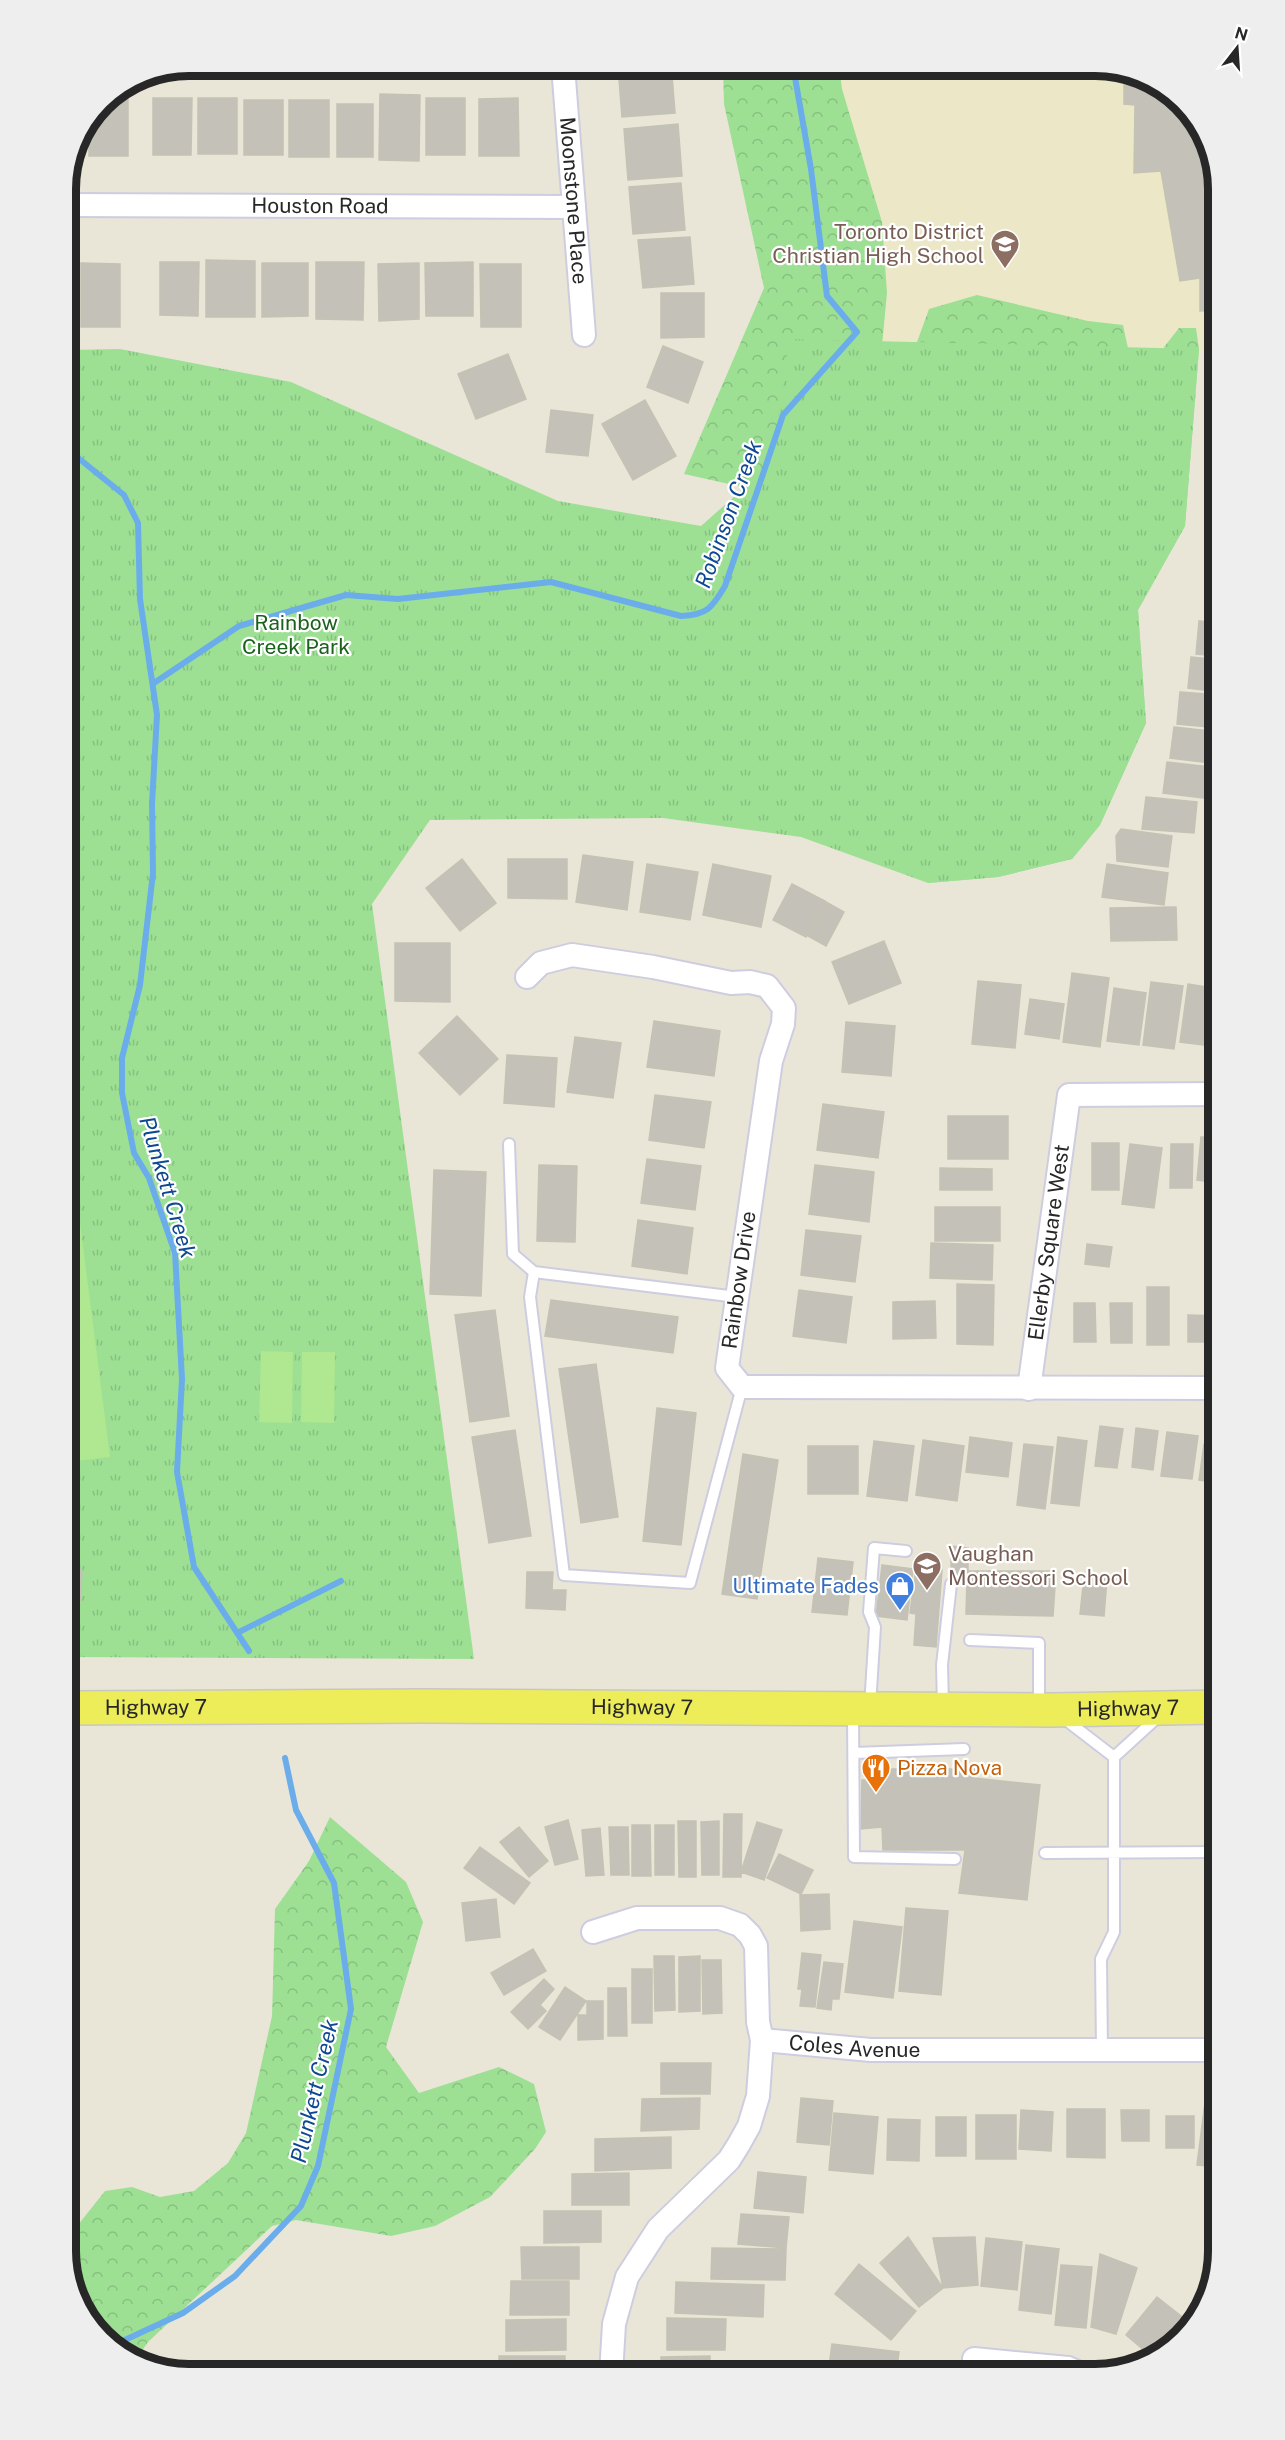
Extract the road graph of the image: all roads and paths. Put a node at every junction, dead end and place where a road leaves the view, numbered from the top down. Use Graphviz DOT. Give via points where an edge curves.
graph roads {
  1 [pos="564,76"];
  2 [pos="77,205"];
  3 [pos="573,207"];
  4 [pos="584,336"];
  5 [pos="527,977"];
  6 [pos="1208,1095"];
  7 [pos="509,1144"];
  8 [pos="534,1272"];
  9 [pos="737,1297"];
  10 [pos="742,1387"];
  11 [pos="1208,1388"];
  12 [pos="1029,1389"];
  13 [pos="906,1551"];
  14 [pos="951,1584"];
  15 [pos="970,1640"];
  16 [pos="1208,1707"];
  17 [pos="76,1708"];
  18 [pos="1167,1708"];
  19 [pos="861,1709"];
  20 [pos="943,1710"];
  21 [pos="1045,1710"];
  22 [pos="964,1749"];
  23 [pos="854,1753"];
  24 [pos="1114,1757"];
  25 [pos="1208,1852"];
  26 [pos="1045,1853"];
  27 [pos="1115,1853"];
  28 [pos="955,1859"];
  29 [pos="593,1932"];
  30 [pos="762,2040"];
  31 [pos="1208,2049"];
  32 [pos="1102,2051"];
  33 [pos="974,2359"];
  34 [pos="612,2363"];
  35 [pos="1025,2364"];
  1 -- 3 [label="street, Moonstone Place"];
  2 -- 3 [label="street, Houston Road"];
  3 -- 4 [label="street, Moonstone Place"];
  5 -- 9 [label="street, Rainbow Drive" via="541,963 572,955 731,983 750,982 766,986 777,997 784,1008 783,1024 771,1061"];
  6 -- 12 [label="street, Ellerby Square West" via="1069,1095"];
  7 -- 8 [label="lane" via="513,1254"];
  8 -- 9 [label="lane"];
  8 -- 10 [label="lane" via="530,1297 564,1575 690,1583"];
  9 -- 10 [label="street, Rainbow Drive" via="727,1368"];
  10 -- 12 [label="street"];
  11 -- 12 [label="street"];
  13 -- 19 [label="lane" via="874,1548 869,1612 875,1627"];
  14 -- 20 [label="lane" via="942,1665"];
  15 -- 21 [label="lane" via="1039,1643"];
  16 -- 18 [label="main road, Highway 7"];
  17 -- 19 [label="main road, Highway 7"];
  18 -- 21 [label="main road, Highway 7"];
  18 -- 24 [label="lane"];
  19 -- 20 [label="main road, Highway 7"];
  19 -- 23 [label="lane"];
  20 -- 21 [label="main road, Highway 7"];
  21 -- 24 [label="lane"];
  22 -- 23 [label="lane"];
  23 -- 28 [label="lane" via="854,1857"];
  24 -- 27 [label="lane"];
  25 -- 27 [label="lane"];
  26 -- 27 [label="lane"];
  27 -- 32 [label="lane" via="1114,1932 1101,1959"];
  29 -- 30 [label="street, Coles Avenue" via="637,1918 720,1918 740,1926 756,1946"];
  30 -- 32 [label="street, Coles Avenue" via="871,2050"];
  30 -- 34 [label="street" via="758,2096 749,2126 729,2160 658,2229 627,2277 614,2324"];
  31 -- 32 [label="street, Coles Avenue"];
  33 -- 35 [label="street"];
}
